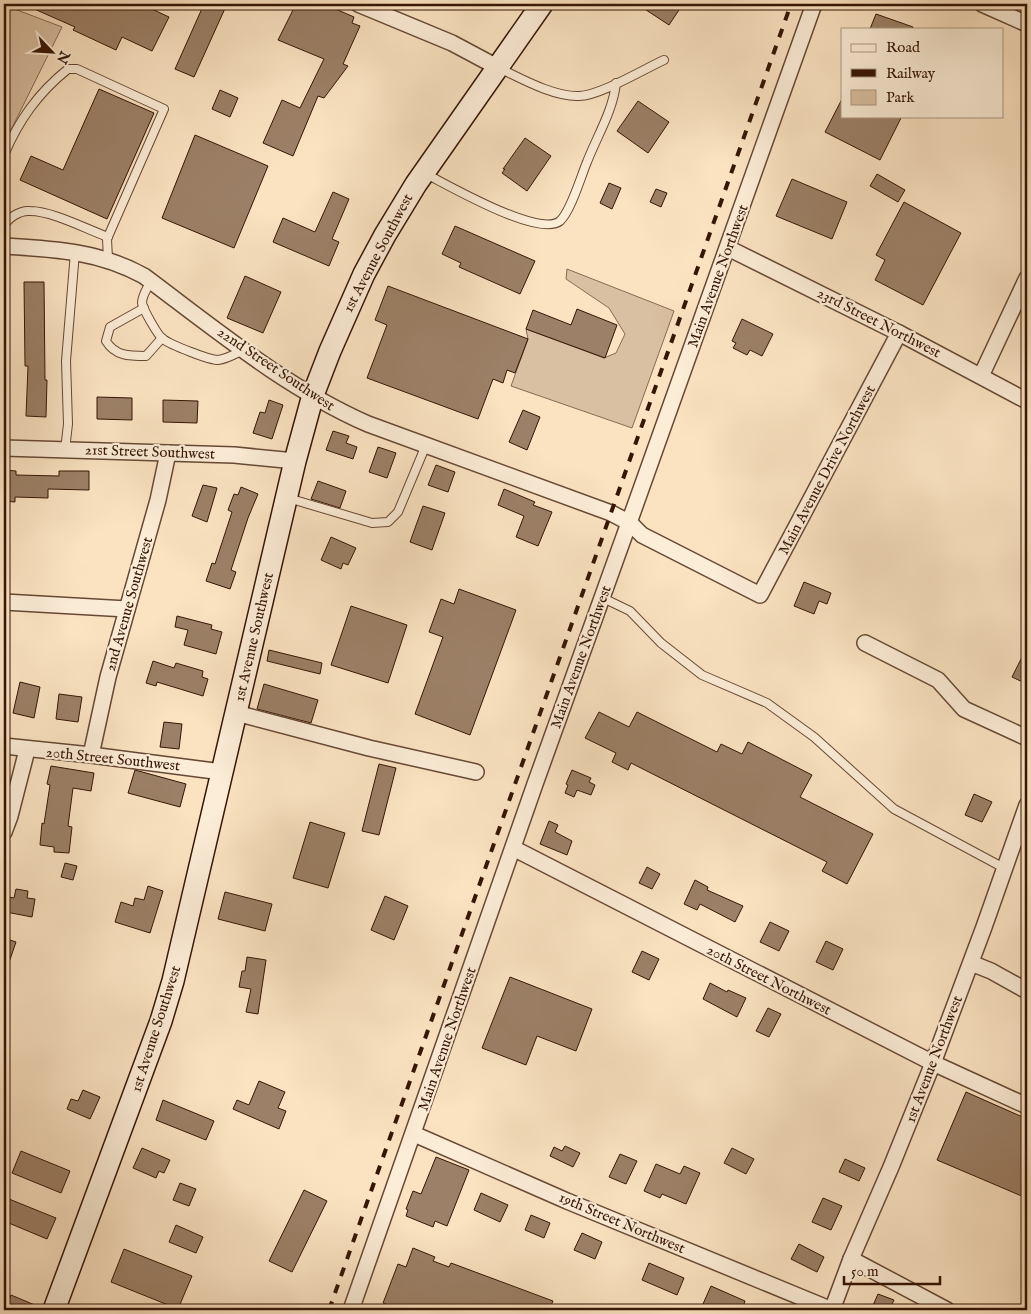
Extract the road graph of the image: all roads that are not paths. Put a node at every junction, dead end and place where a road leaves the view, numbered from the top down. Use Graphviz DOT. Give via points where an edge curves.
graph roads {
  1 [pos="358,4"];
  2 [pos="542,4"];
  3 [pos="814,4"];
  4 [pos="982,4"];
  5 [pos="1027,24"];
  6 [pos="664,60"];
  7 [pos="497,67"];
  8 [pos="616,83"];
  9 [pos="4,155"];
  10 [pos="424,173"];
  11 [pos="4,226"];
  12 [pos="108,237"];
  13 [pos="4,246"];
  14 [pos="728,248"];
  15 [pos="75,252"];
  16 [pos="108,259"];
  17 [pos="1027,278"];
  18 [pos="151,281"];
  19 [pos="144,308"];
  20 [pos="900,333"];
  21 [pos="162,338"];
  22 [pos="243,350"];
  23 [pos="981,376"];
  24 [pos="313,395"];
  25 [pos="1027,401"];
  26 [pos="426,445"];
  27 [pos="4,448"];
  28 [pos="65,450"];
  29 [pos="168,453"];
  30 [pos="295,461"];
  31 [pos="287,498"];
  32 [pos="630,523"];
  33 [pos="748,589"];
  34 [pos="602,598"];
  35 [pos="4,602"];
  36 [pos="127,609"];
  37 [pos="865,643"];
  38 [pos="236,713"];
  39 [pos="1027,738"];
  40 [pos="4,746"];
  41 [pos="27,750"];
  42 [pos="90,755"];
  43 [pos="222,772"];
  44 [pos="476,772"];
  45 [pos="1027,805"];
  46 [pos="1024,825"];
  47 [pos="4,832"];
  48 [pos="513,848"];
  49 [pos="1004,868"];
  50 [pos="971,963"];
  51 [pos="1027,991"];
  52 [pos="933,1063"];
  53 [pos="1027,1106"];
  54 [pos="414,1134"];
  55 [pos="851,1259"];
  56 [pos="54,1310"];
  57 [pos="350,1310"];
  58 [pos="832,1310"];
  59 [pos="947,1310"];
  1 -- 7 [label="street" via="452,43"];
  2 -- 7 [label="main road, 1st Avenue Southwest"];
  3 -- 14 [label="street, Main Avenue Northwest"];
  4 -- 5 [label="street"];
  6 -- 8 [label="lane"];
  7 -- 8 [label="lane" via="569,96 594,93"];
  7 -- 10 [label="main road, 1st Avenue Southwest"];
  8 -- 10 [label="lane" via="614,97 570,206 560,220 552,224 538,224 514,217"];
  9 -- 12 [label="lane" via="25,113 68,69 77,69 164,109"];
  10 -- 24 [label="main road, 1st Avenue Southwest" via="364,274"];
  11 -- 12 [label="lane" via="12,216 28,210 45,213"];
  12 -- 16 [label="lane"];
  13 -- 15 [label="street, 22nd Street Southwest"];
  14 -- 20 [label="street, 23rd Street Northwest"];
  14 -- 32 [label="street, Main Avenue Northwest"];
  15 -- 16 [label="street, 22nd Street Southwest"];
  15 -- 28 [label="lane" via="66,361 68,424"];
  16 -- 18 [label="street, 22nd Street Southwest"];
  17 -- 23 [label="street"];
  18 -- 19 [label="lane" via="144,294"];
  18 -- 22 [label="street, 22nd Street Southwest"];
  19 -- 21 [label="lane"];
  19 -- 21 [label="lane" via="110,327 106,341 115,352 146,356"];
  20 -- 23 [label="street, 23rd Street Northwest"];
  20 -- 33 [label="street, Main Avenue Drive Northwest" via="760,595"];
  21 -- 22 [label="lane" via="216,360"];
  22 -- 24 [label="street, 22nd Street Southwest"];
  23 -- 25 [label="street, 23rd Street Northwest"];
  24 -- 26 [label="street, 22nd Street Southwest" via="347,415"];
  24 -- 30 [label="main road, 1st Avenue Southwest"];
  26 -- 31 [label="lane" via="398,512 388,522 372,524"];
  26 -- 32 [label="street, 22nd Street Southwest" via="611,513"];
  27 -- 28 [label="street, 21st Street Southwest"];
  28 -- 29 [label="street, 21st Street Southwest"];
  29 -- 30 [label="street, 21st Street Southwest"];
  29 -- 36 [label="street, 2nd Avenue Southwest"];
  30 -- 31 [label="main road, 1st Avenue Southwest"];
  31 -- 38 [label="main road, 1st Avenue Southwest"];
  32 -- 33 [label="street, 22nd Street Southwest" via="642,535"];
  32 -- 34 [label="street, Main Avenue Northwest"];
  34 -- 48 [label="street, Main Avenue Northwest"];
  34 -- 49 [label="lane" via="630,611 660,643 702,675 767,703 814,737 894,809"];
  35 -- 36 [label="street"];
  36 -- 42 [label="street, 2nd Avenue Southwest"];
  37 -- 39 [label="street" via="938,680 964,709"];
  38 -- 43 [label="main road, 1st Avenue Southwest"];
  38 -- 44 [label="street"];
  40 -- 41 [label="street, 20th Street Southwest"];
  41 -- 42 [label="street, 20th Street Southwest"];
  41 -- 47 [label="street"];
  42 -- 43 [label="street, 20th Street Southwest"];
  43 -- 56 [label="main road, 1st Avenue Southwest" via="161,1021"];
  45 -- 46 [label="street, 1st Avenue Northwest"];
  46 -- 49 [label="street, 1st Avenue Northwest"];
  48 -- 52 [label="street, 20th Street Northwest"];
  48 -- 54 [label="street, Main Avenue Northwest"];
  49 -- 50 [label="street, 1st Avenue Northwest"];
  50 -- 51 [label="street"];
  50 -- 52 [label="street, 1st Avenue Northwest"];
  52 -- 53 [label="street, 20th Street Northwest"];
  52 -- 55 [label="street, 1st Avenue Northwest"];
  54 -- 57 [label="street, Main Avenue Northwest"];
  54 -- 58 [label="street, 19th Street Northwest"];
  55 -- 58 [label="street, 1st Avenue Northwest"];
  55 -- 59 [label="street"];
}
